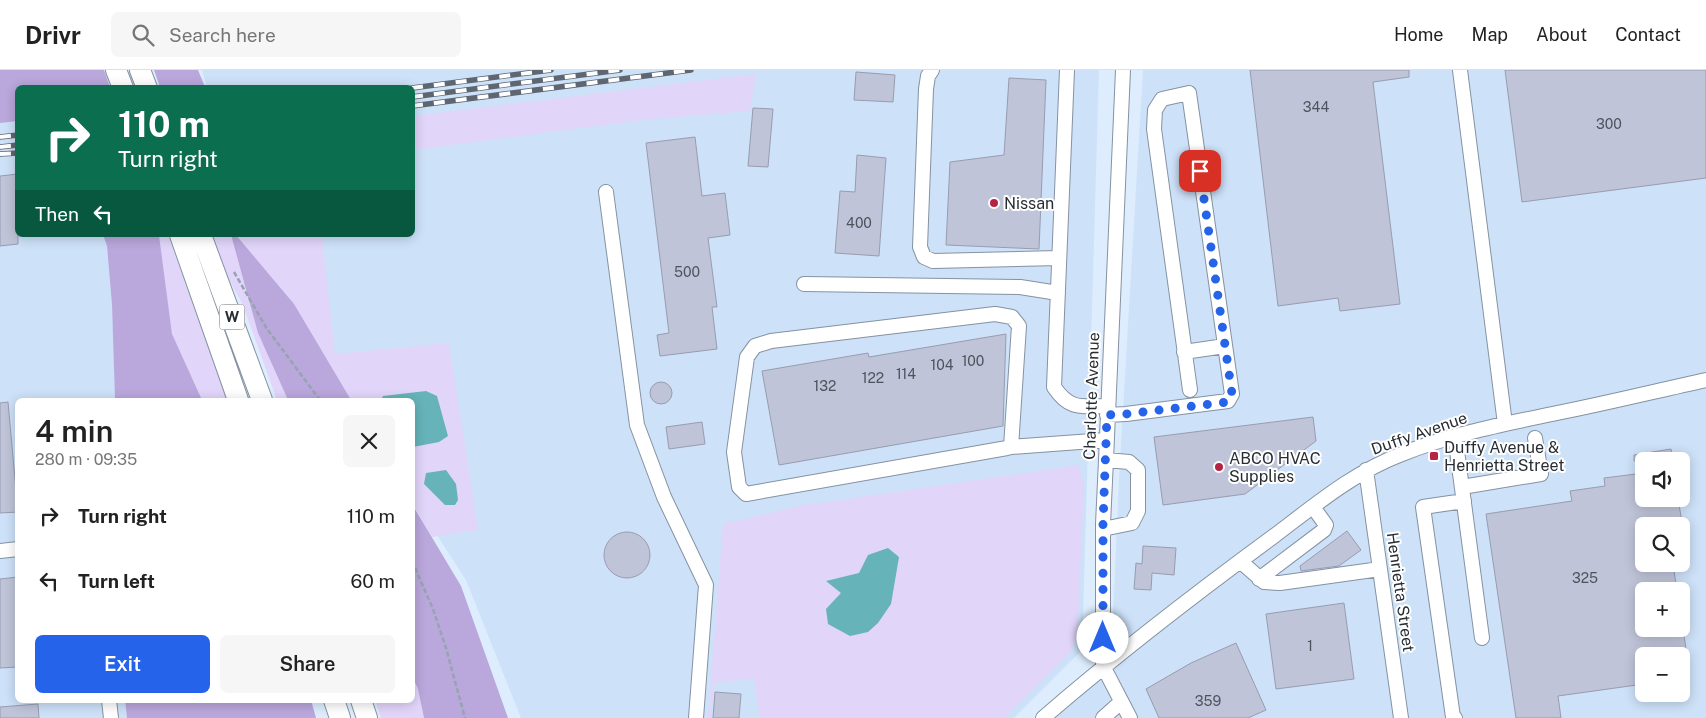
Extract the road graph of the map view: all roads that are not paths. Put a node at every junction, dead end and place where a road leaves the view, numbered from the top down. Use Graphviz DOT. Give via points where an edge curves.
graph roads {
  1 [pos="140,70"];
  2 [pos="932,70"];
  3 [pos="1067,70"];
  4 [pos="1123,70"];
  5 [pos="1460,70"];
  6 [pos="146,85"];
  7 [pos="606,192"];
  8 [pos="181,237"];
  9 [pos="203,237"];
  10 [pos="1060,258"];
  11 [pos="804,284"];
  12 [pos="1058,293"];
  13 [pos="1225,346"];
  14 [pos="1184,352"];
  15 [pos="1706,380"];
  16 [pos="1190,390"];
  17 [pos="237,398"];
  18 [pos="261,398"];
  19 [pos="1107,411"];
  20 [pos="1505,424"];
  21 [pos="1455,436"];
  22 [pos="1535,438"];
  23 [pos="1106,440"];
  24 [pos="1012,447"];
  25 [pos="1106,460"];
  26 [pos="1366,470"];
  27 [pos="1462,487"];
  28 [pos="1464,501"];
  29 [pos="1313,507"];
  30 [pos="1103,529"];
  31 [pos="15,549"];
  32 [pos="0,551"];
  33 [pos="1240,561"];
  34 [pos="1380,569"];
  35 [pos="1259,579"];
  36 [pos="1482,638"];
  37 [pos="1103,666"];
  38 [pos="1121,702"];
  39 [pos="109,703"];
  40 [pos="335,703"];
  41 [pos="362,703"];
  42 [pos="111,718"];
  43 [pos="340,718"];
  44 [pos="367,718"];
  45 [pos="696,718"];
  46 [pos="1043,718"];
  47 [pos="1103,718"];
  48 [pos="1130,718"];
  49 [pos="1401,718"];
  50 [pos="1455,718"];
  1 -- 6 [label="highway"];
  2 -- 10 [label="street" via="926,89 920,247 924,257 933,261"];
  3 -- 10 [label="street"];
  4 -- 19 [label="street, Charlotte Avenue"];
  5 -- 20 [label="street"];
  7 -- 45 [label="street" via="637,425 664,497 706,585"];
  8 -- 17 [label="highway, W"];
  9 -- 18 [label="highway, W"];
  10 -- 12 [label="street"];
  11 -- 12 [label="street" via="1020,287"];
  12 -- 19 [label="street" via="1054,387 1060,397 1073,406"];
  13 -- 14 [label="street"];
  13 -- 14 [label="street" via="1189,93 1162,99 1155,110 1154,129"];
  13 -- 19 [label="street" via="1232,394 1228,402 1126,414"];
  14 -- 16 [label="street"];
  15 -- 20 [label="street, Duffy Avenue"];
  19 -- 23 [label="street, Charlotte Avenue"];
  20 -- 21 [label="street, Duffy Avenue"];
  21 -- 26 [label="street, Duffy Avenue"];
  21 -- 27 [label="street"];
  22 -- 27 [label="street" via="1541,474"];
  23 -- 24 [label="street"];
  23 -- 25 [label="street, Charlotte Avenue"];
  24 -- 24 [label="street" via="746,494 739,487 734,452 747,357 755,346 771,341 995,314 1012,317 1019,326"];
  25 -- 30 [label="street, Charlotte Avenue"];
  25 -- 30 [label="street" via="1129,462 1138,470 1138,511 1132,524"];
  26 -- 29 [label="street, Duffy Avenue"];
  26 -- 34 [label="street, Henrietta Street"];
  27 -- 28 [label="street"];
  28 -- 36 [label="street"];
  28 -- 50 [label="street" via="1423,507"];
  29 -- 33 [label="street, Duffy Avenue"];
  29 -- 35 [label="street" via="1326,525 1324,530"];
  30 -- 37 [label="street, Charlotte Avenue"];
  31 -- 32 [label="street"];
  33 -- 35 [label="street"];
  33 -- 37 [label="street, Duffy Avenue"];
  34 -- 35 [label="street" via="1280,583"];
  34 -- 49 [label="street, Henrietta Street"];
  37 -- 38 [label="street, Charlotte Avenue"];
  37 -- 46 [label="street, Duffy Avenue"];
  38 -- 47 [label="street"];
  38 -- 48 [label="street, Charlotte Avenue"];
  39 -- 42 [label="street"];
  40 -- 43 [label="highway"];
  41 -- 44 [label="highway"];
}
